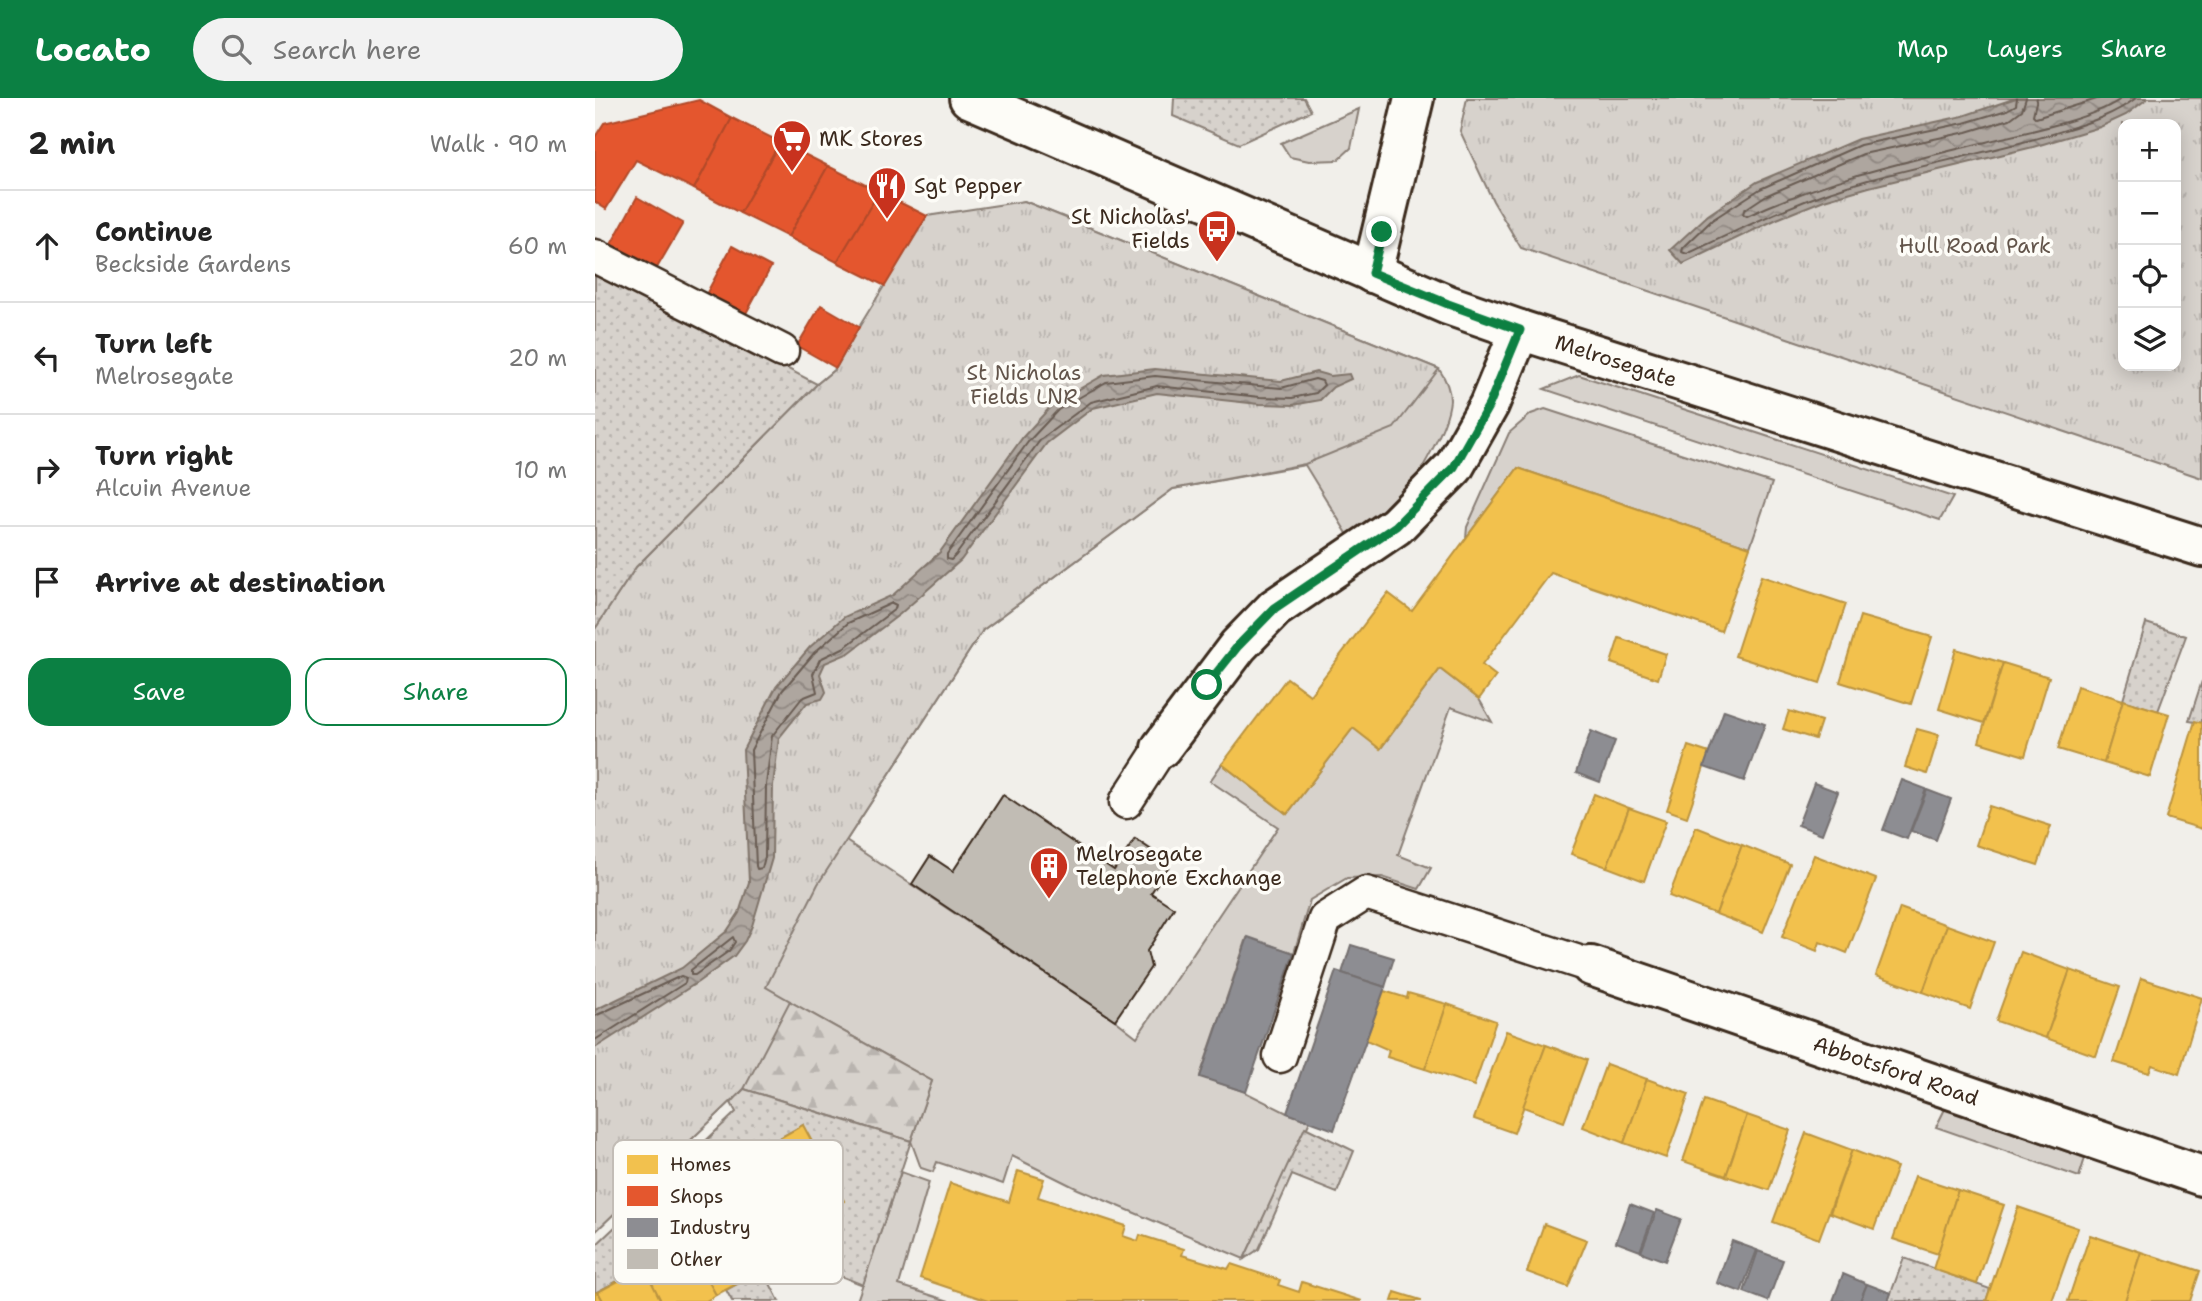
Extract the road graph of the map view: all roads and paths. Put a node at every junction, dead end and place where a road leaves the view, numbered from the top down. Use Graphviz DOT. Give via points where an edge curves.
graph roads {
  1 [pos="969,98"];
  2 [pos="1413,98"];
  3 [pos="595,256"];
  4 [pos="1372,273"];
  5 [pos="1520,330"];
  6 [pos="782,351"];
  7 [pos="2202,547"];
  8 [pos="1161,748"];
  9 [pos="1126,802"];
  10 [pos="1591,966"];
  11 [pos="1280,1056"];
  12 [pos="2202,1177"];
  1 -- 4 [label="street, Melrosegate"];
  2 -- 4 [label="street"];
  3 -- 6 [label="lane"];
  4 -- 5 [label="street, Melrosegate"];
  5 -- 7 [label="street, Melrosegate"];
  5 -- 8 [label="street" via="1489,405 1454,467 1396,526 1275,608 1222,665"];
  8 -- 9 [label="lane"];
  10 -- 11 [label="lane" via="1366,893 1325,919"];
  10 -- 12 [label="street, Abbotsford Road"];
}
